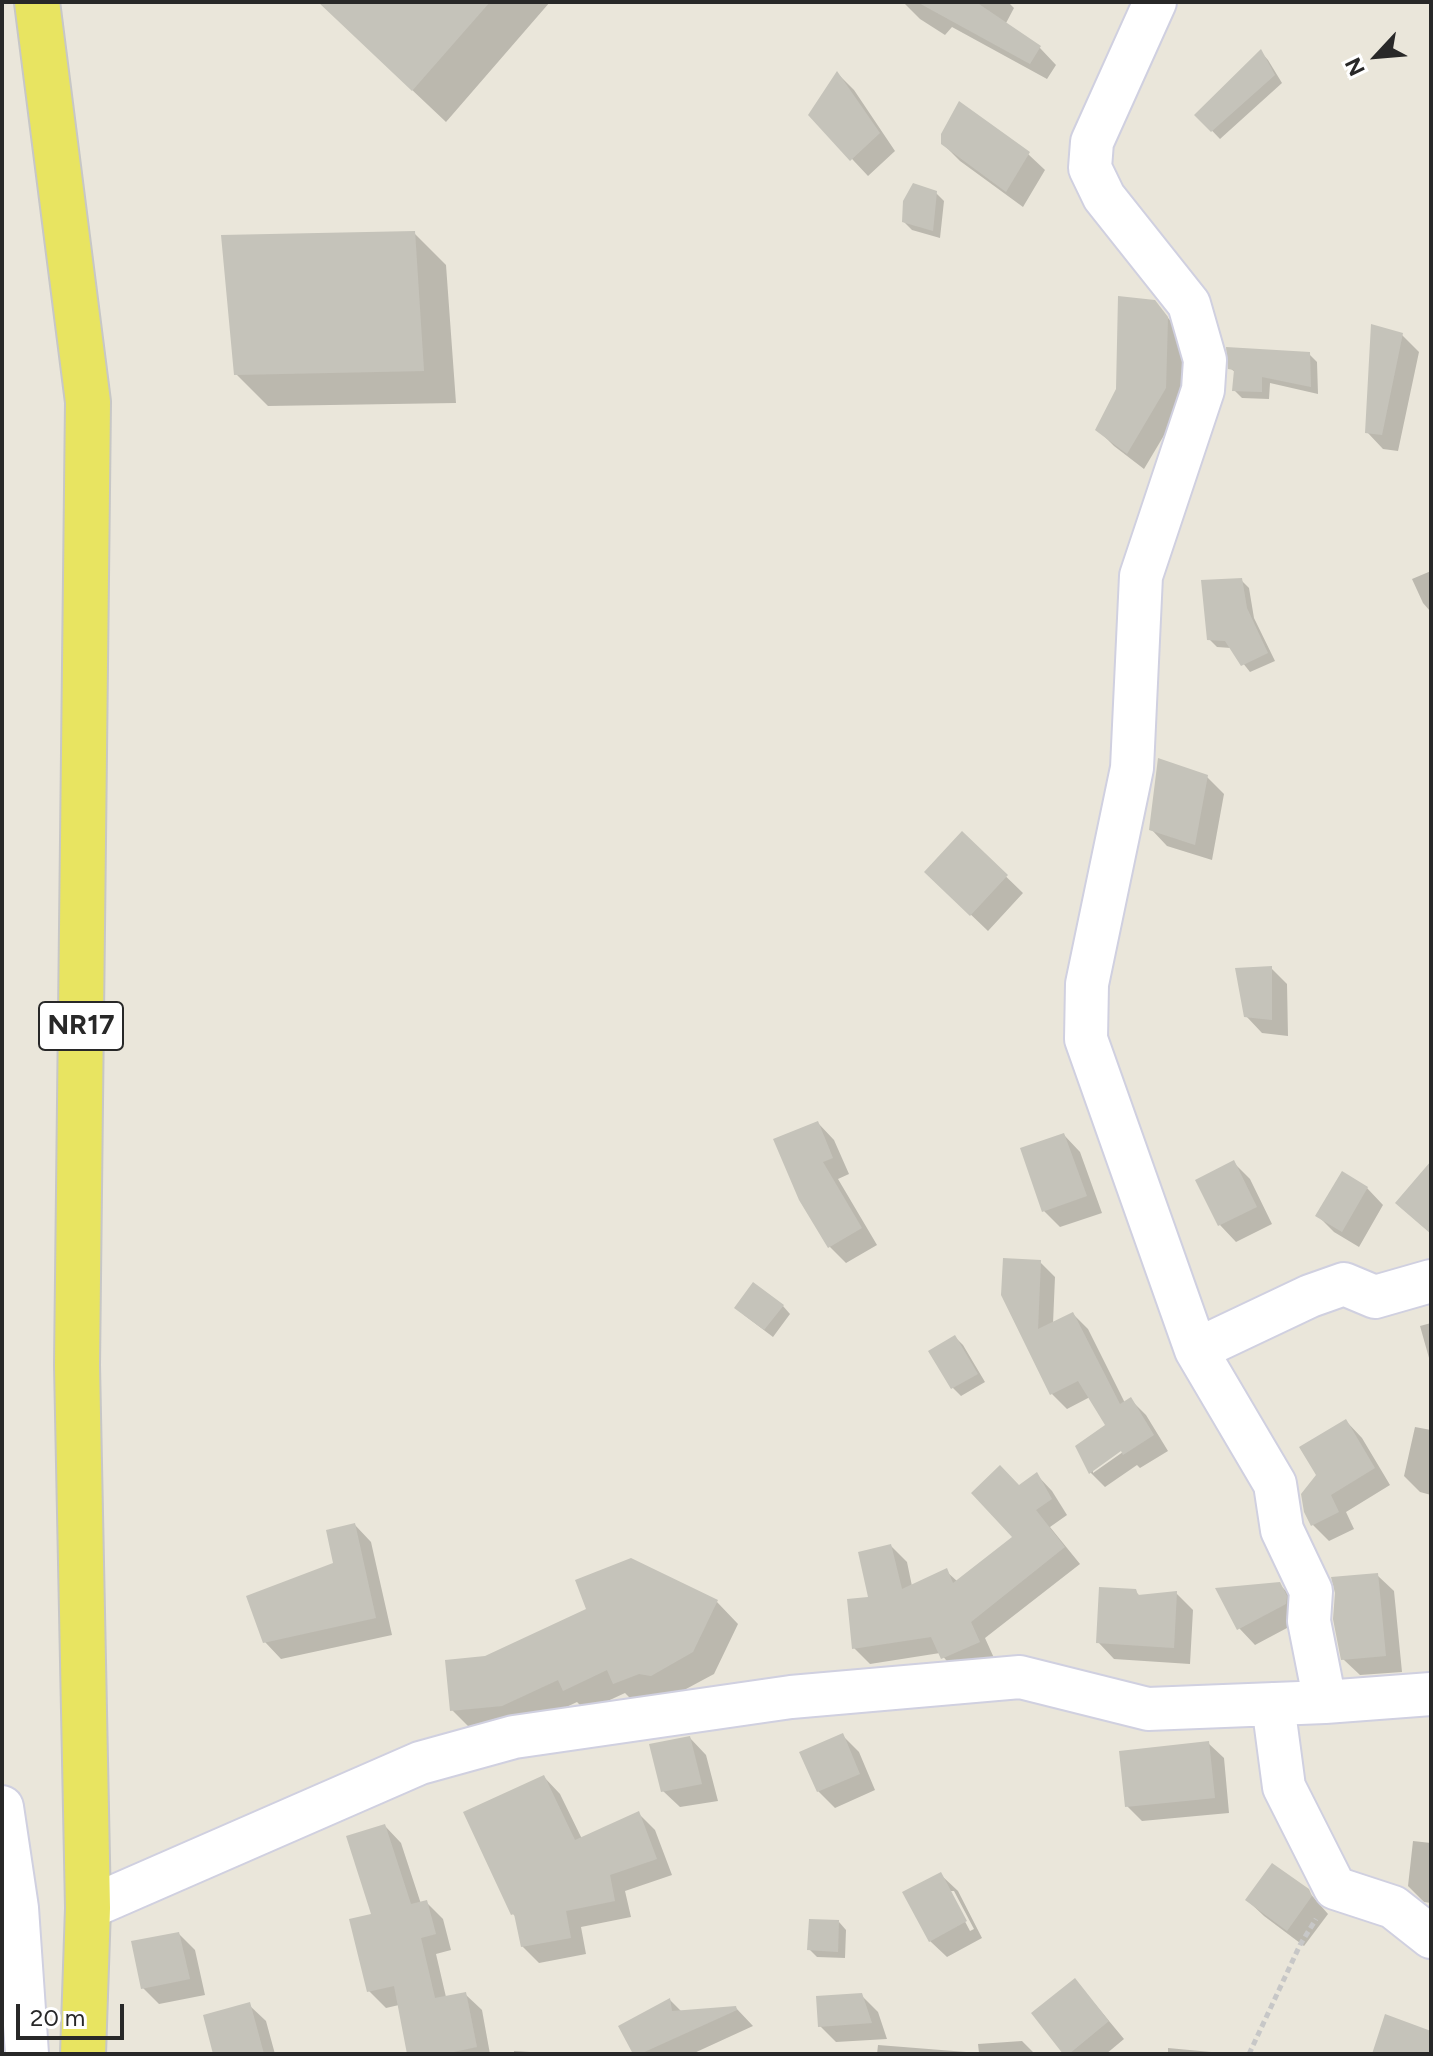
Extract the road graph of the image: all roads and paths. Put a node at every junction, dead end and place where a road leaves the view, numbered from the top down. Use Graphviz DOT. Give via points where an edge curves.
graph roads {
  1 [pos="37,2"];
  2 [pos="1155,2"];
  3 [pos="1431,1281"];
  4 [pos="1196,1350"];
  5 [pos="1431,1694"];
  6 [pos="1325,1702"];
  7 [pos="1273,1704"];
  8 [pos="2,1807"];
  9 [pos="1335,1888"];
  10 [pos="88,1908"];
  11 [pos="1431,1937"];
  12 [pos="27,2054"];
  13 [pos="83,2054"];
  14 [pos="1249,2054"];
  1 -- 10 [label="main road, NR17" via="88,402 77,1365"];
  2 -- 4 [label="street" via="1092,142 1090,168 1104,197 1189,304 1205,360 1203,390 1141,576 1132,768 1087,984 1086,1039"];
  3 -- 4 [label="street" via="1375,1297 1344,1284"];
  4 -- 6 [label="street" via="1275,1484 1282,1530 1311,1591 1309,1621"];
  5 -- 6 [label="street"];
  6 -- 7 [label="street"];
  7 -- 9 [label="street" via="1284,1787"];
  7 -- 10 [label="street" via="1148,1709 1020,1677 791,1697 514,1737 420,1763"];
  8 -- 12 [label="street" via="17,1908"];
  9 -- 11 [label="street" via="1393,1907"];
  9 -- 14 [label="path" via="1300,1945"];
  10 -- 13 [label="main road, NR17"];
}
